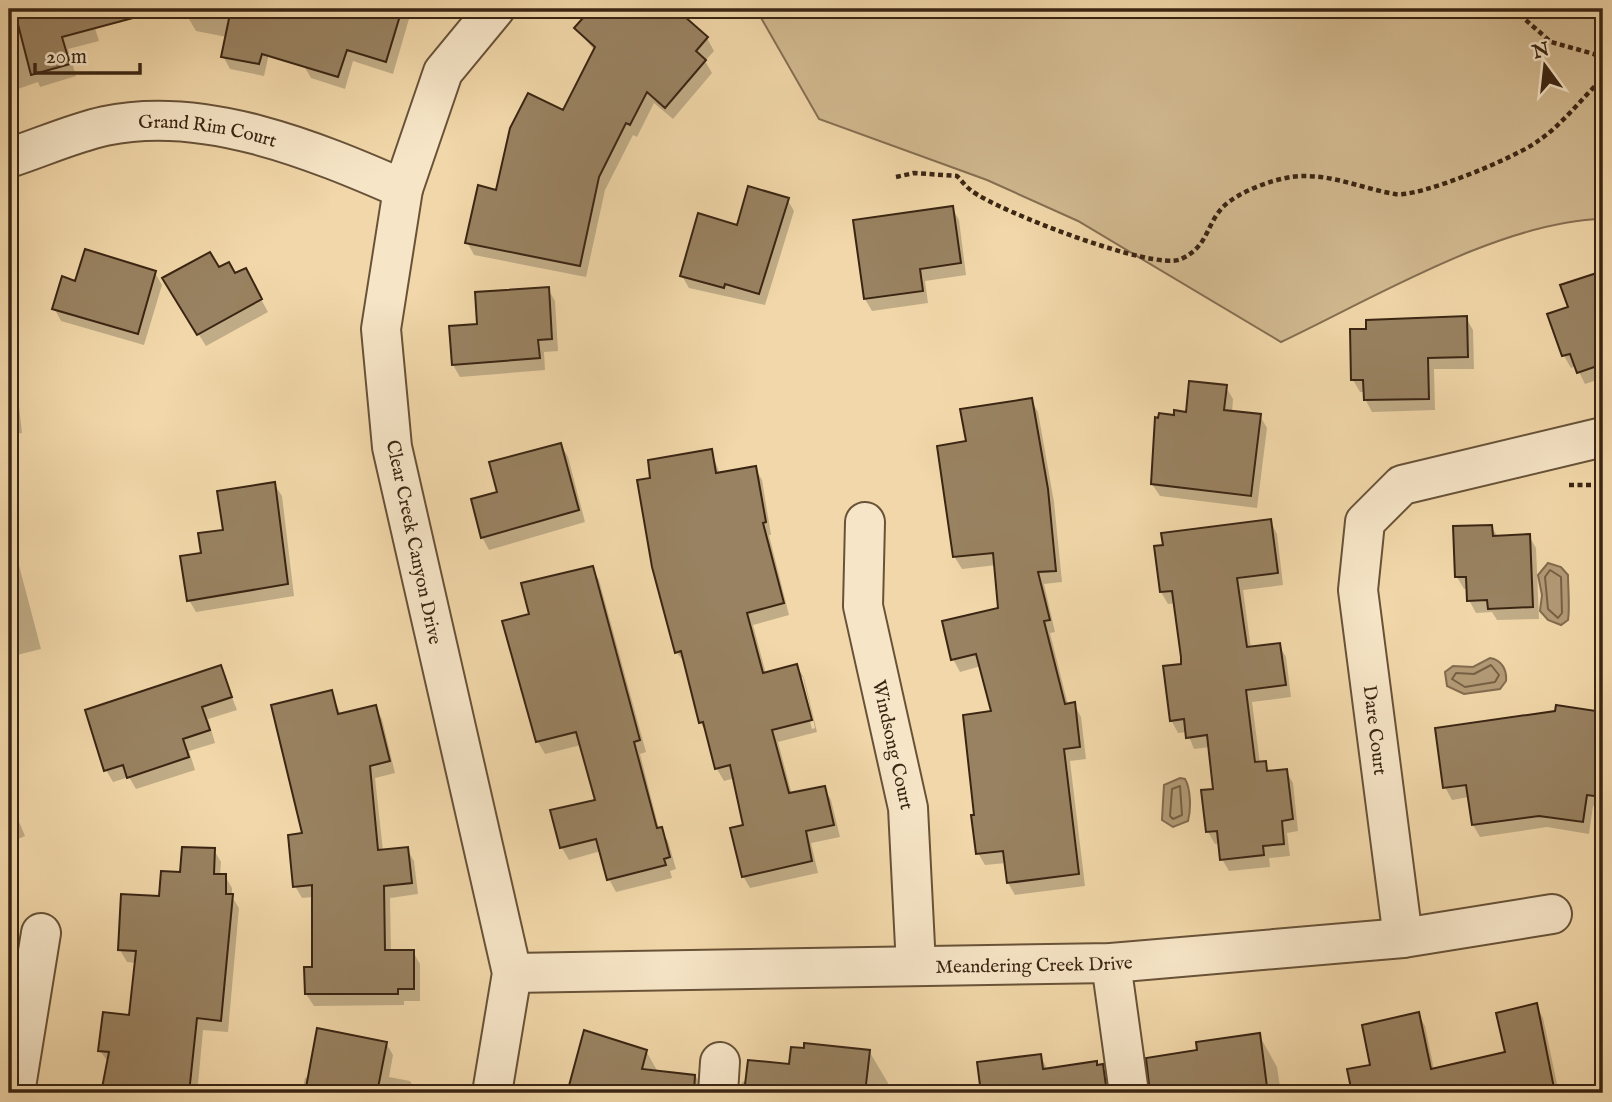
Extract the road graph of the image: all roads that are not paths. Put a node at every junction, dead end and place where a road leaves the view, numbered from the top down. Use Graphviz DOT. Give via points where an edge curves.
graph roads {
  1 [pos="495,9"];
  2 [pos="9,158"];
  3 [pos="403,189"];
  4 [pos="1603,437"];
  5 [pos="864,522"];
  6 [pos="1552,914"];
  7 [pos="41,933"];
  8 [pos="1403,938"];
  9 [pos="1111,963"];
  10 [pos="916,967"];
  11 [pos="512,973"];
  12 [pos="15,1093"];
  13 [pos="492,1093"];
  14 [pos="1129,1093"];
  1 -- 3 [label="street, Clear Creek Canyon Drive" via="443,72"];
  2 -- 3 [label="street, Grand Rim Court" via="106,126 192,120 325,155"];
  3 -- 11 [label="street, Clear Creek Canyon Drive" via="381,329 392,447"];
  4 -- 8 [label="street, Dare Court" via="1402,485 1365,522 1358,590"];
  5 -- 10 [label="street, Windsong Court" via="863,606 908,808"];
  6 -- 8 [label="street, Meandering Creek Drive"];
  7 -- 12 [label="street"];
  8 -- 9 [label="street, Meandering Creek Drive"];
  9 -- 10 [label="street, Meandering Creek Drive"];
  9 -- 14 [label="street"];
  10 -- 11 [label="street, Meandering Creek Drive"];
  11 -- 13 [label="street, Clear Creek Canyon Drive"];
}
